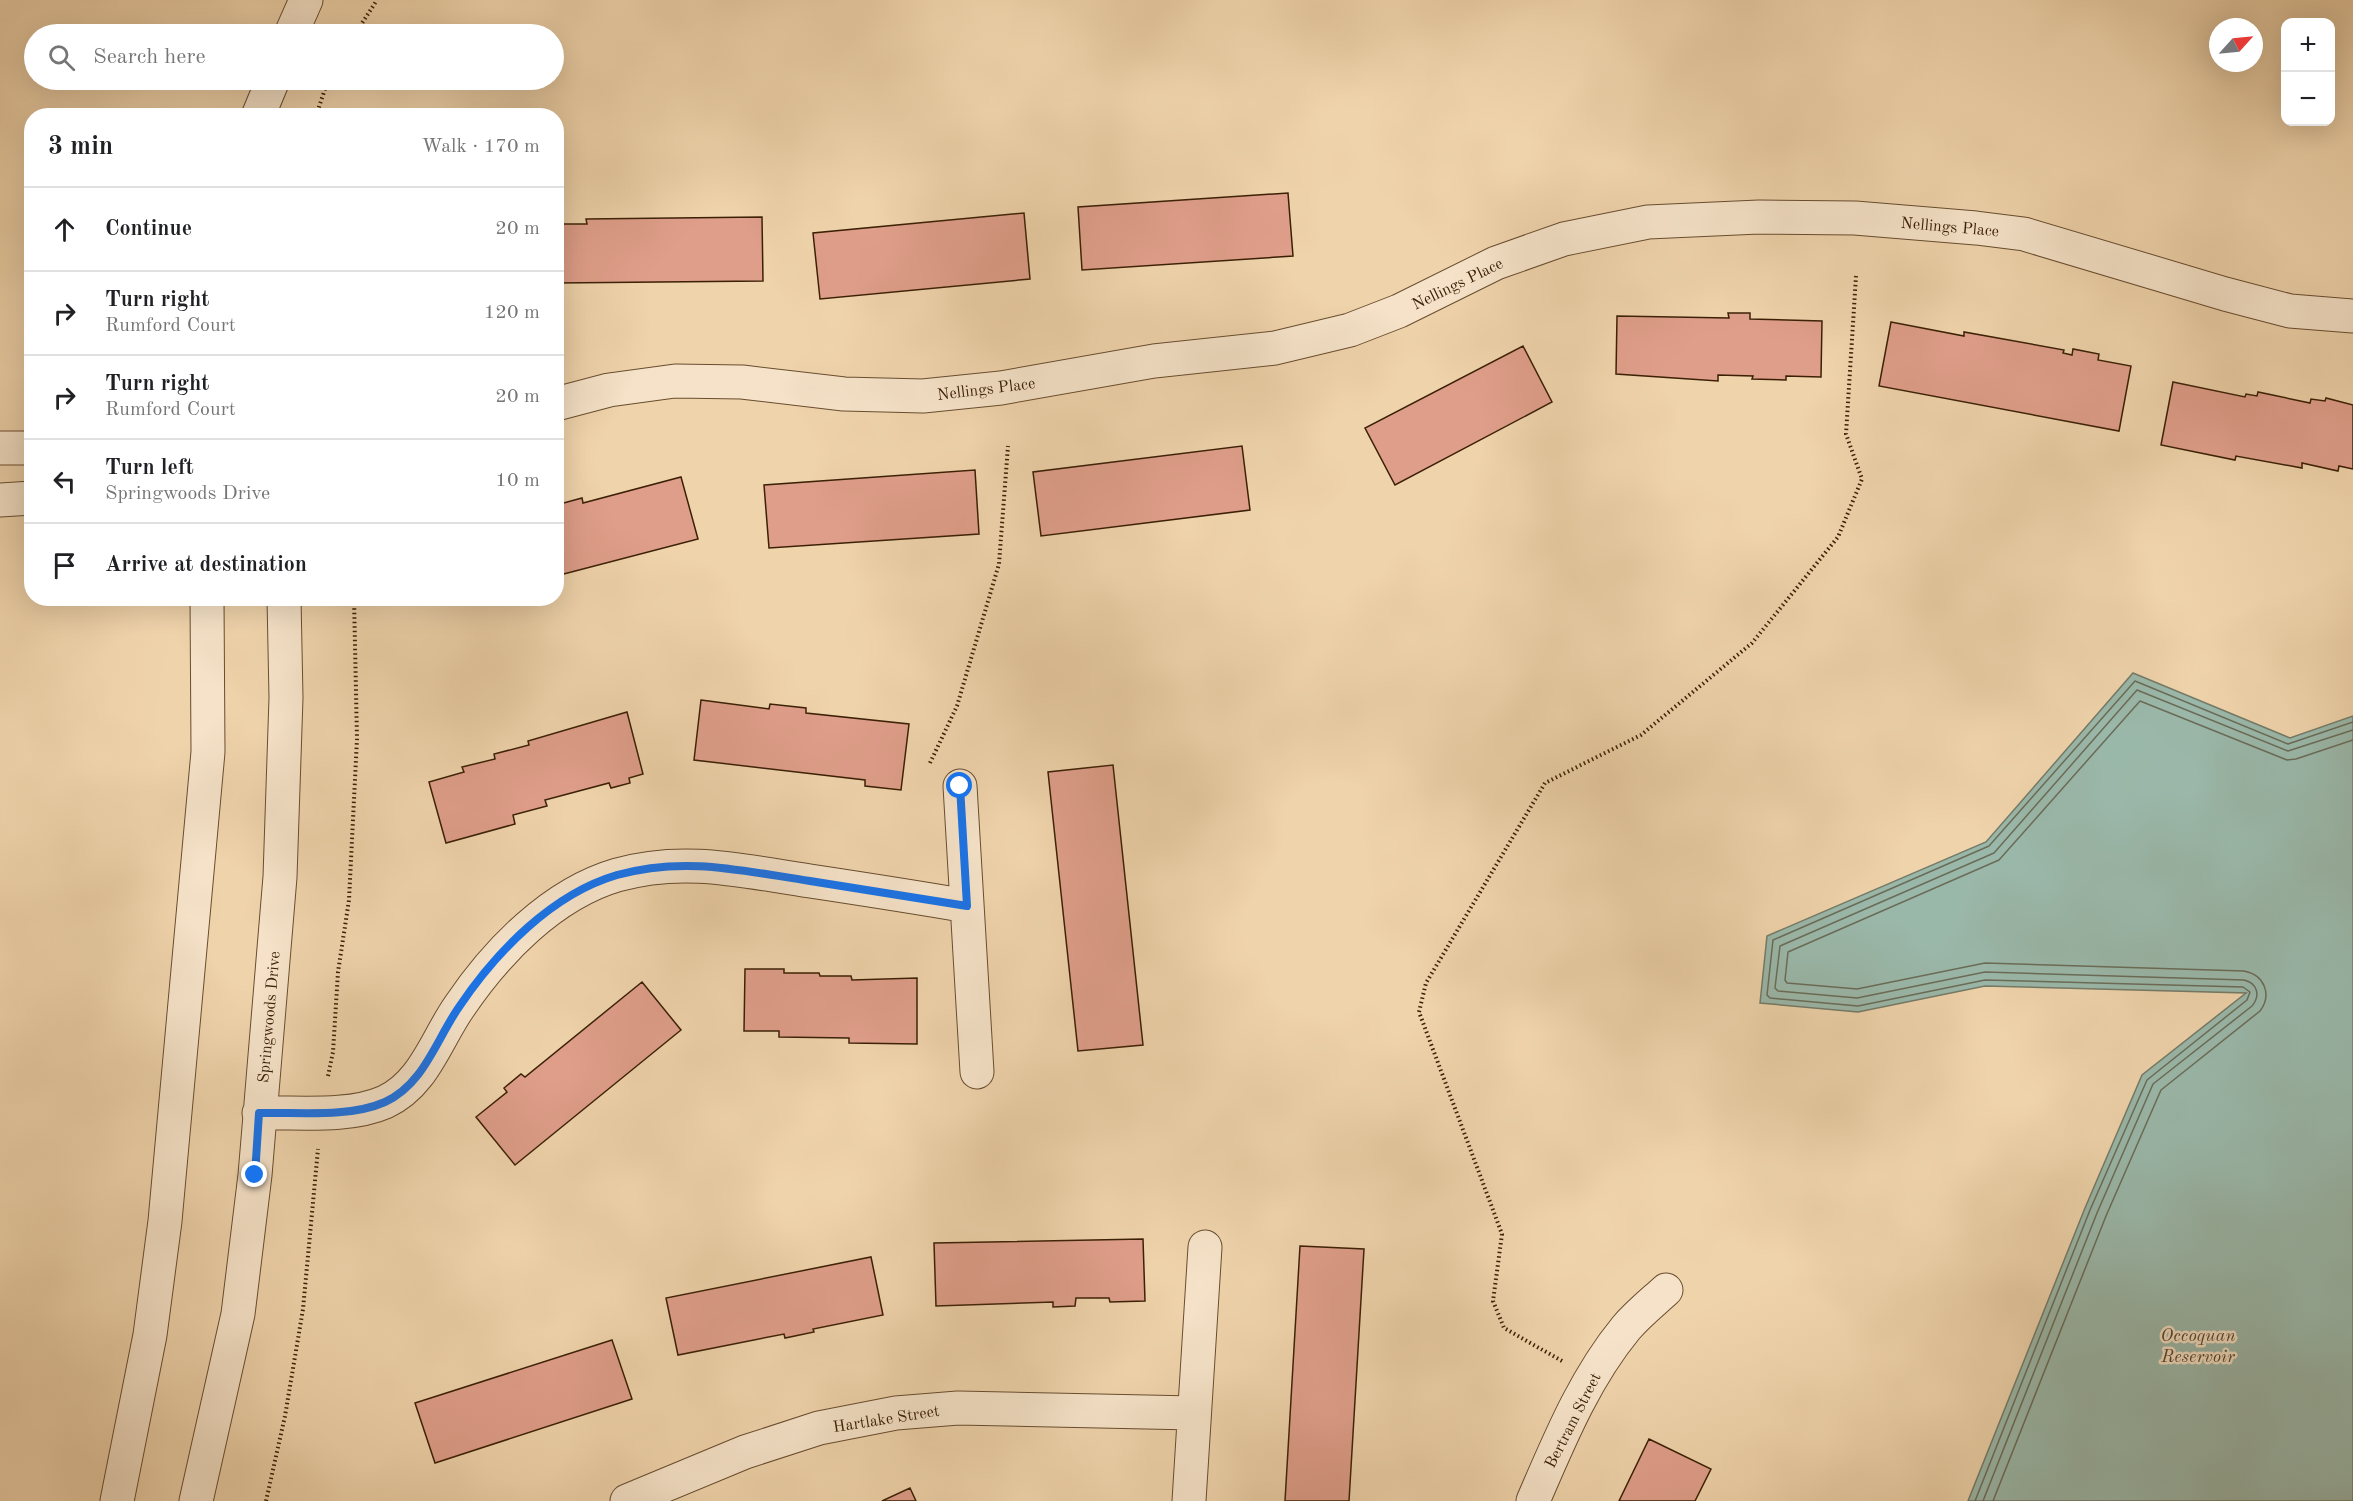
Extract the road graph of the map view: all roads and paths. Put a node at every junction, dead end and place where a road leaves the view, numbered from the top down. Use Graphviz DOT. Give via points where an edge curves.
graph roads {
  1 [pos="306,0"];
  2 [pos="377,0"];
  3 [pos="295,24"];
  4 [pos="361,24"];
  5 [pos="269,90"];
  6 [pos="325,90"];
  7 [pos="261,108"];
  8 [pos="319,108"];
  9 [pos="1856,276"];
  10 [pos="2353,316"];
  11 [pos="564,402"];
  12 [pos="1008,446"];
  13 [pos="0,448"];
  14 [pos="24,448"];
  15 [pos="24,498"];
  16 [pos="0,500"];
  17 [pos="207,606"];
  18 [pos="284,606"];
  19 [pos="354,606"];
  20 [pos="928,766"];
  21 [pos="960,786"];
  22 [pos="967,906"];
  23 [pos="977,1072"];
  24 [pos="323,1112"];
  25 [pos="259,1113"];
  26 [pos="1205,1247"];
  27 [pos="1666,1290"];
  28 [pos="1592,1377"];
  29 [pos="1194,1413"];
  30 [pos="117,1501"];
  31 [pos="196,1501"];
  32 [pos="266,1501"];
  33 [pos="627,1501"];
  34 [pos="1189,1501"];
  35 [pos="1533,1501"];
  1 -- 3 [label="street"];
  2 -- 4 [label="path"];
  5 -- 7 [label="street"];
  6 -- 8 [label="path"];
  9 -- 28 [label="path" via="1846,434 1862,479 1838,537 1752,643 1641,735 1545,783 1426,983 1419,1012 1502,1234 1492,1301 1504,1328"];
  10 -- 11 [label="street, Nellings Place" via="2290,311 2024,234 1855,218 1648,222 1564,239 1496,262 1399,311 1350,330 1275,348 1154,361 1001,388 922,396 844,394 741,382 675,381 609,390"];
  12 -- 20 [label="path" via="999,564 957,706"];
  13 -- 14 [label="street"];
  15 -- 16 [label="street"];
  17 -- 30 [label="street" via="208,752 165,1221 150,1335"];
  18 -- 25 [label="street, Springwoods Drive" via="286,698 280,877"];
  19 -- 24 [label="path" via="357,739 349,900"];
  21 -- 22 [label="street"];
  22 -- 23 [label="street"];
  22 -- 24 [label="street" via="707,865 660,866 616,876 574,894 541,917 496,959 458,1007 410,1084 386,1101 358,1111"];
  24 -- 25 [label="street"];
  24 -- 32 [label="path" via="303,1309"];
  25 -- 31 [label="street, Springwoods Drive" via="238,1314"];
  26 -- 29 [label="street"];
  27 -- 28 [label="street, Bertram Street" via="1627,1327"];
  28 -- 35 [label="street, Bertram Street"];
  29 -- 33 [label="street, Hartlake Street" via="958,1408 896,1413 819,1428"];
  29 -- 34 [label="street"];
}
